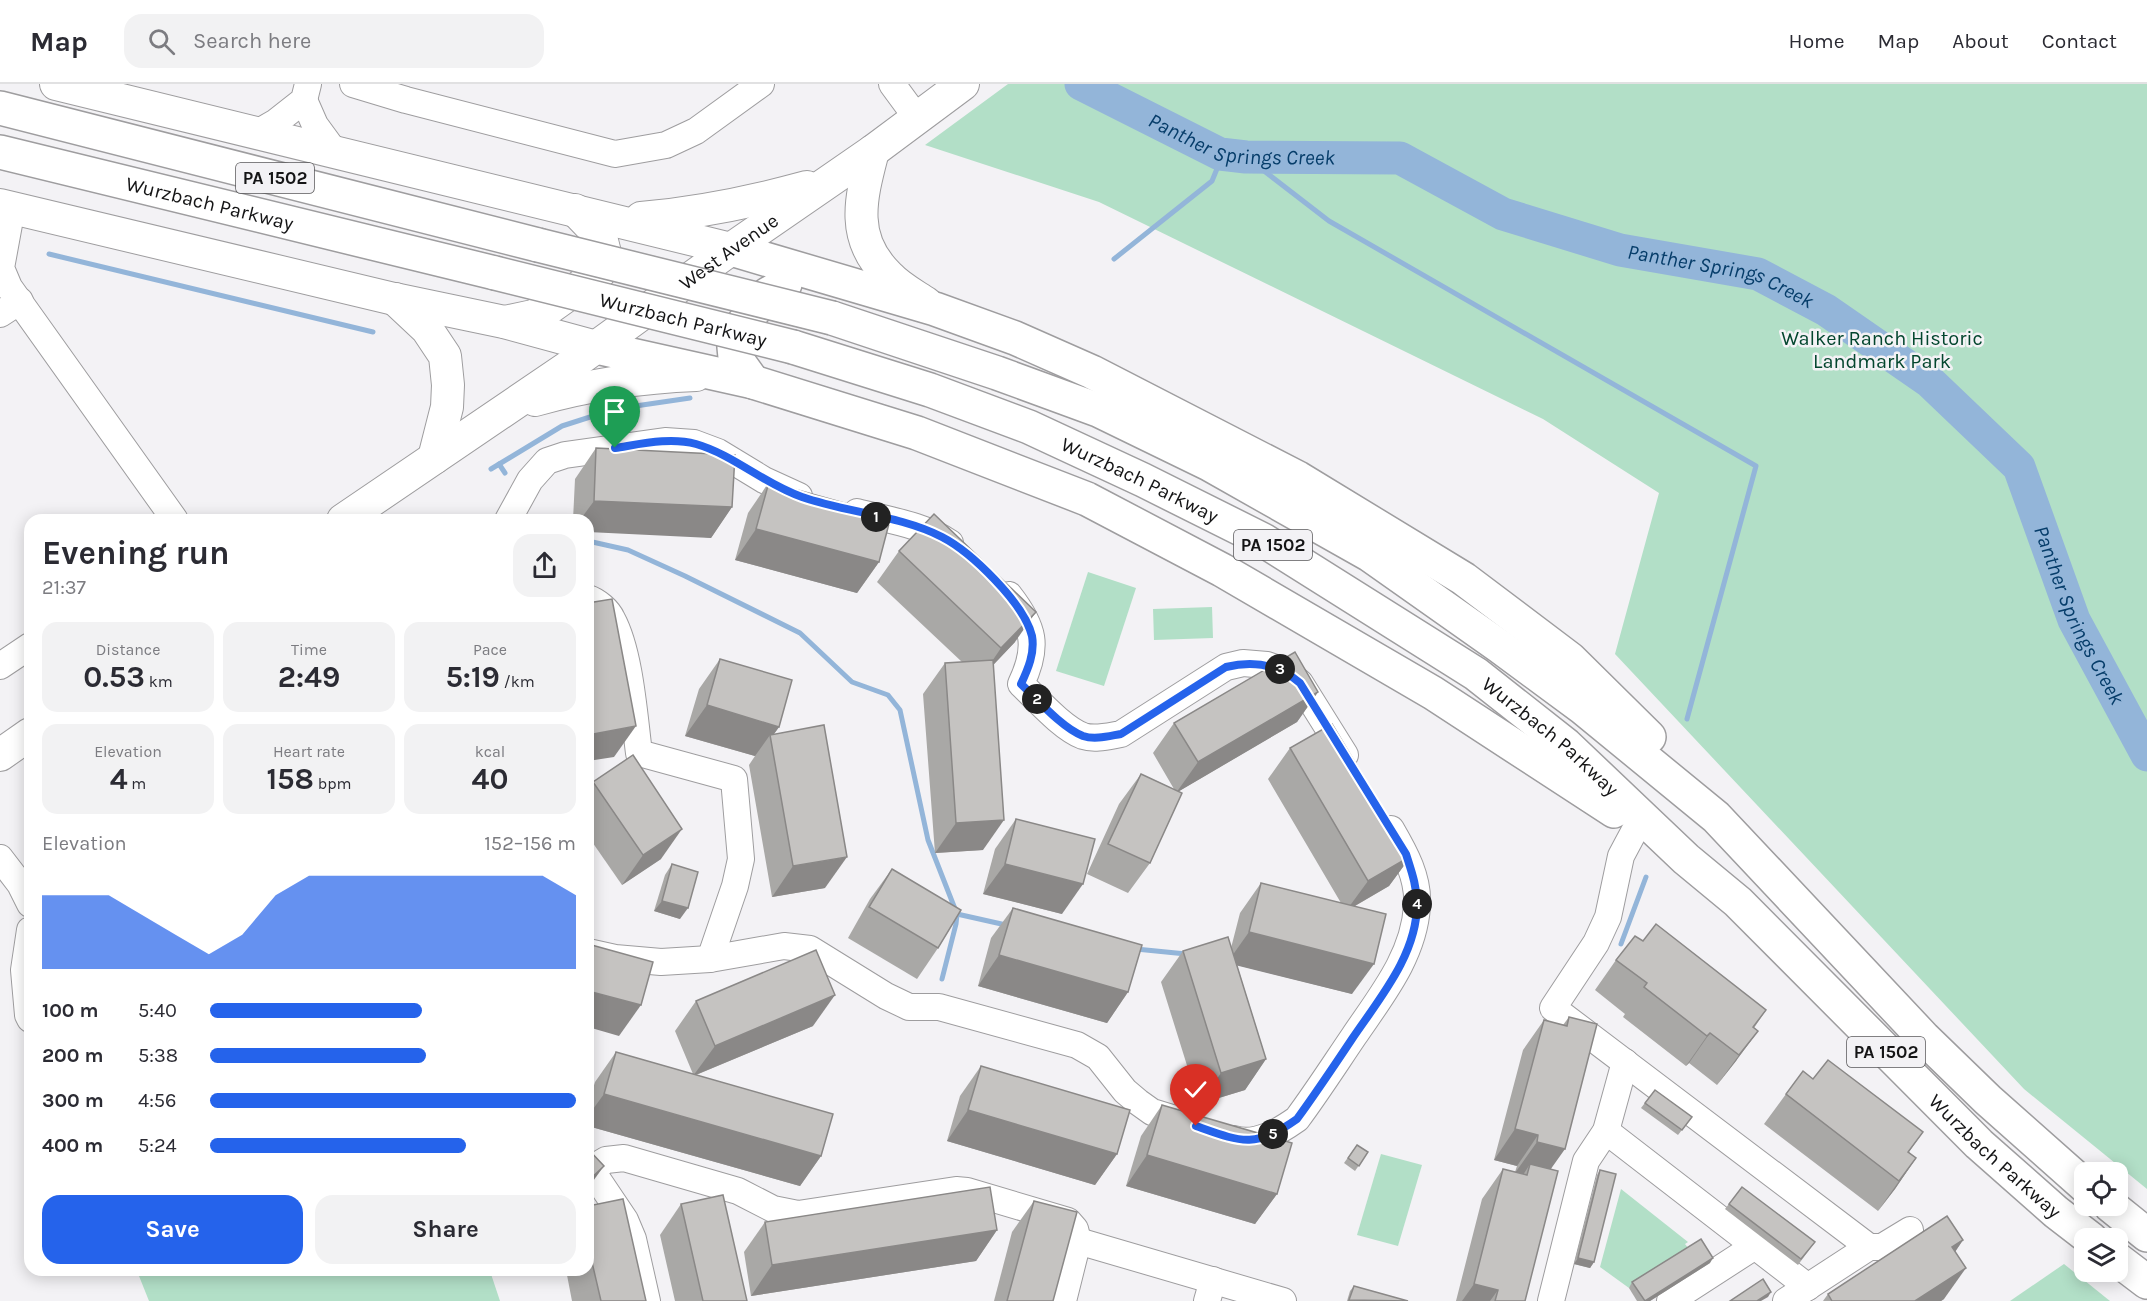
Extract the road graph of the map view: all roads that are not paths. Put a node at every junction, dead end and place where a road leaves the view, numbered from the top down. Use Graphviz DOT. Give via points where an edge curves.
graph roads {
  1 [pos="56,84"];
  2 [pos="352,84"];
  3 [pos="761,84"];
  4 [pos="892,84"];
  5 [pos="963,84"];
  6 [pos="306,92"];
  7 [pos="4,108"];
  8 [pos="917,118"];
  9 [pos="257,133"];
  10 [pos="334,151"];
  11 [pos="873,151"];
  12 [pos="0,152"];
  13 [pos="0,165"];
  14 [pos="75,171"];
  15 [pos="828,182"];
  16 [pos="6,207"];
  17 [pos="575,210"];
  18 [pos="616,220"];
  19 [pos="731,249"];
  20 [pos="1,268"];
  21 [pos="828,276"];
  22 [pos="394,299"];
  23 [pos="10,308"];
  24 [pos="934,309"];
  25 [pos="504,322"];
  26 [pos="596,347"];
  27 [pos="719,374"];
  28 [pos="753,382"];
  29 [pos="511,406"];
  30 [pos="434,458"];
  31 [pos="170,514"];
  32 [pos="352,514"];
  33 [pos="511,514"];
  34 [pos="966,554"];
  35 [pos="995,582"];
  36 [pos="594,601"];
  37 [pos="24,650"];
  38 [pos="0,666"];
  39 [pos="24,738"];
  40 [pos="0,755"];
  41 [pos="1356,774"];
  42 [pos="1381,814"];
  43 [pos="1716,817"];
  44 [pos="1636,826"];
  45 [pos="0,858"];
  46 [pos="1686,859"];
  47 [pos="24,892"];
  48 [pos="594,953"];
  49 [pos="710,959"];
  50 [pos="1625,1062"];
  51 [pos="1606,1131"];
  52 [pos="594,1165"];
  53 [pos="594,1173"];
  54 [pos="2074,1176"];
  55 [pos="2123,1216"];
  56 [pos="2077,1228"];
  57 [pos="1910,1230"];
  58 [pos="2147,1235"];
  59 [pos="1078,1240"];
  60 [pos="1755,1246"];
  61 [pos="1869,1247"];
  62 [pos="2128,1268"];
  63 [pos="2147,1282"];
  64 [pos="1808,1287"];
  65 [pos="1210,1291"];
  66 [pos="647,1301"];
  67 [pos="1063,1301"];
  68 [pos="1283,1301"];
  69 [pos="1551,1301"];
  70 [pos="1670,1301"];
  71 [pos="1786,1301"];
  1 -- 9 [label="main road"];
  2 -- 3 [label="lane" via="615,154 666,145 696,131"];
  4 -- 8 [label="lane"];
  5 -- 8 [label="main road, West Avenue"];
  6 -- 9 [label="lane" via="276,122"];
  6 -- 10 [label="lane" via="315,125"];
  7 -- 43 [label="highway, Wurzbach Parkway / PA 1502, bridge" via="832,318 1098,410 1209,464 1370,555 1583,708"];
  8 -- 11 [label="main road, West Avenue"];
  9 -- 10 [label="main road"];
  10 -- 17 [label="main road"];
  11 -- 15 [label="main road, West Avenue"];
  11 -- 24 [label="main road" via="861,194 860,220 868,246 889,277"];
  12 -- 14 [label="highway, Wurzbach Parkway / PA 1502"];
  13 -- 14 [label="highway"];
  14 -- 46 [label="highway, Wurzbach Parkway / PA 1502, bridge" via="793,347 930,390 1029,427 1263,540 1476,674 1566,745"];
  15 -- 18 [label="main road" via="686,214"];
  15 -- 19 [label="main road, West Avenue"];
  16 -- 20 [label="lane"];
  16 -- 22 [label="main road"];
  17 -- 18 [label="main road"];
  17 -- 25 [label="main road" via="601,237 605,253 600,272 548,309"];
  18 -- 19 [label="main road"];
  19 -- 21 [label="highway"];
  19 -- 26 [label="main road, West Avenue"];
  20 -- 23 [label="lane" via="9,287"];
  21 -- 24 [label="highway"];
  21 -- 28 [label="highway" via="790,281 768,294 736,332 735,357"];
  22 -- 25 [label="main road"];
  22 -- 30 [label="main road" via="427,329 445,356 447,406"];
  23 -- 31 [label="lane"];
  24 -- 43 [label="highway" via="1015,338 1092,372 1208,430 1298,478 1464,579 1570,659 1651,739"];
  25 -- 26 [label="main road"];
  26 -- 27 [label="highway"];
  26 -- 29 [label="main road, West Avenue"];
  27 -- 28 [label="highway"];
  27 -- 29 [label="main road" via="652,376 580,387"];
  28 -- 44 [label="highway" via="917,433 1087,499 1222,570 1433,693"];
  29 -- 30 [label="main road, West Avenue"];
  30 -- 32 [label="main road, West Avenue"];
  33 -- 34 [label="lane" via="530,480 547,461 564,455 665,441 694,443 718,452 784,491 915,527 941,537"];
  35 -- 41 [label="lane" via="1026,618 1032,638 1031,663 1021,684 1057,719 1083,736 1121,734 1226,667 1243,663 1267,665 1287,672 1300,683"];
  36 -- 49 [label="lane" via="611,617 622,643 639,753 734,779 741,859"];
  37 -- 38 [label="lane"];
  39 -- 40 [label="main road"];
  42 -- 49 [label="lane" via="1406,854 1414,878 1417,904 1404,958 1297,1119 1264,1138 1239,1141 1118,1100 1098,1057 1077,1045 939,1007 909,1007 810,950 784,946"];
  43 -- 54 [label="highway, Wurzbach Parkway / PA 1502" via="1924,1038"];
  44 -- 46 [label="highway"];
  44 -- 50 [label="lane" via="1617,868 1608,917 1553,1008"];
  45 -- 47 [label="lane"];
  46 -- 56 [label="highway, Wurzbach Parkway / PA 1502" via="1738,902 1979,1144"];
  48 -- 49 [label="lane" via="662,962"];
  50 -- 51 [label="lane"];
  50 -- 61 [label="lane"];
  51 -- 60 [label="lane"];
  51 -- 69 [label="lane" via="1586,1161"];
  52 -- 59 [label="lane" via="624,1158 738,1191 773,1209 798,1214 967,1191 1068,1221"];
  53 -- 66 [label="lane" via="633,1239"];
  55 -- 58 [label="highway"];
  57 -- 61 [label="lane" via="1882,1247"];
  59 -- 65 [label="lane"];
  59 -- 67 [label="lane"];
  60 -- 64 [label="lane"];
  60 -- 70 [label="lane"];
  61 -- 64 [label="lane"];
  62 -- 63 [label="highway"];
  64 -- 71 [label="lane"];
  65 -- 68 [label="lane"];
}
